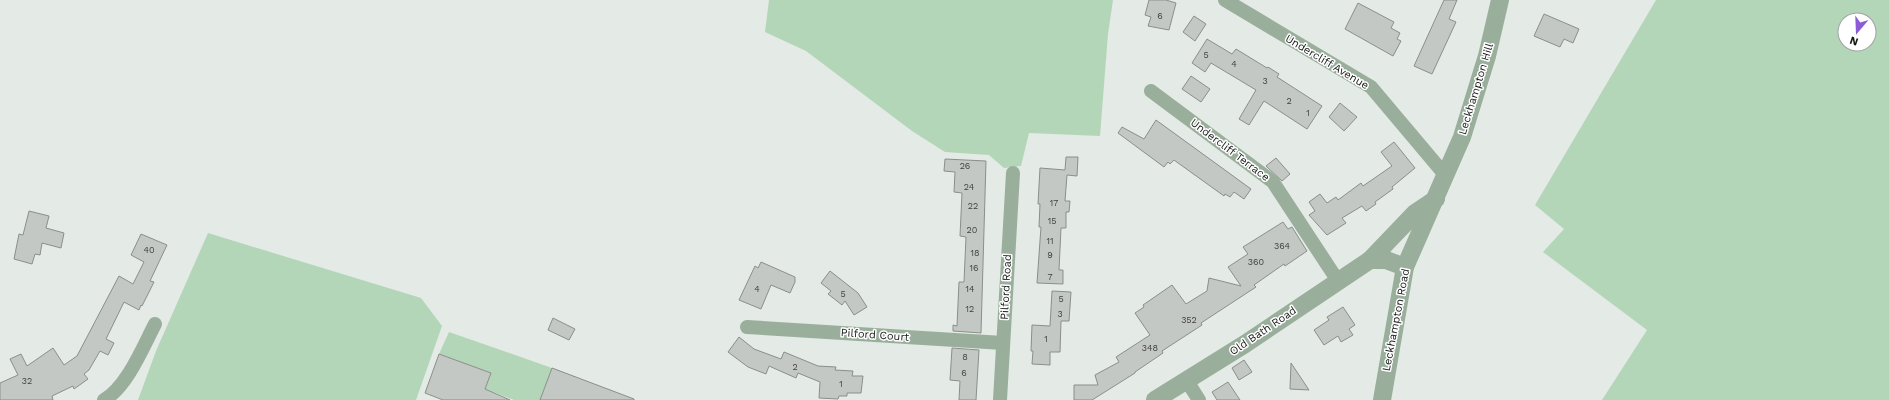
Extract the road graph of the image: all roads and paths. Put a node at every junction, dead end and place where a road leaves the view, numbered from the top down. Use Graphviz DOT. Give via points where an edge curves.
graph roads {
  1 [pos="1225,0"];
  2 [pos="1500,0"];
  3 [pos="1151,90"];
  4 [pos="1013,173"];
  5 [pos="1446,176"];
  6 [pos="1436,199"];
  7 [pos="1370,260"];
  8 [pos="1405,267"];
  9 [pos="1338,281"];
  10 [pos="155,324"];
  11 [pos="746,327"];
  12 [pos="1003,343"];
  13 [pos="1187,381"];
  14 [pos="104,400"];
  15 [pos="1000,400"];
  16 [pos="1155,400"];
  17 [pos="1199,400"];
  18 [pos="1382,400"];
  1 -- 5 [label="street, Undercliff Avenue" via="1370,87"];
  2 -- 5 [label="street, Leckhampton Hill" via="1475,97"];
  3 -- 9 [label="street, Undercliff Terrace" via="1273,182"];
  4 -- 12 [label="street, Pilford Road"];
  5 -- 6 [label="street, Leckhampton Road"];
  6 -- 7 [label="street, Old Bath Road" via="1415,213"];
  6 -- 8 [label="street, Leckhampton Road"];
  7 -- 8 [label="street" via="1386,260"];
  7 -- 9 [label="street, Old Bath Road"];
  8 -- 18 [label="street, Leckhampton Road"];
  9 -- 13 [label="street, Old Bath Road"];
  10 -- 14 [label="street" via="126,378 111,396"];
  11 -- 12 [label="street, Pilford Court"];
  12 -- 15 [label="street, Pilford Road"];
  13 -- 16 [label="street, Old Bath Road"];
  13 -- 17 [label="street"];
}
